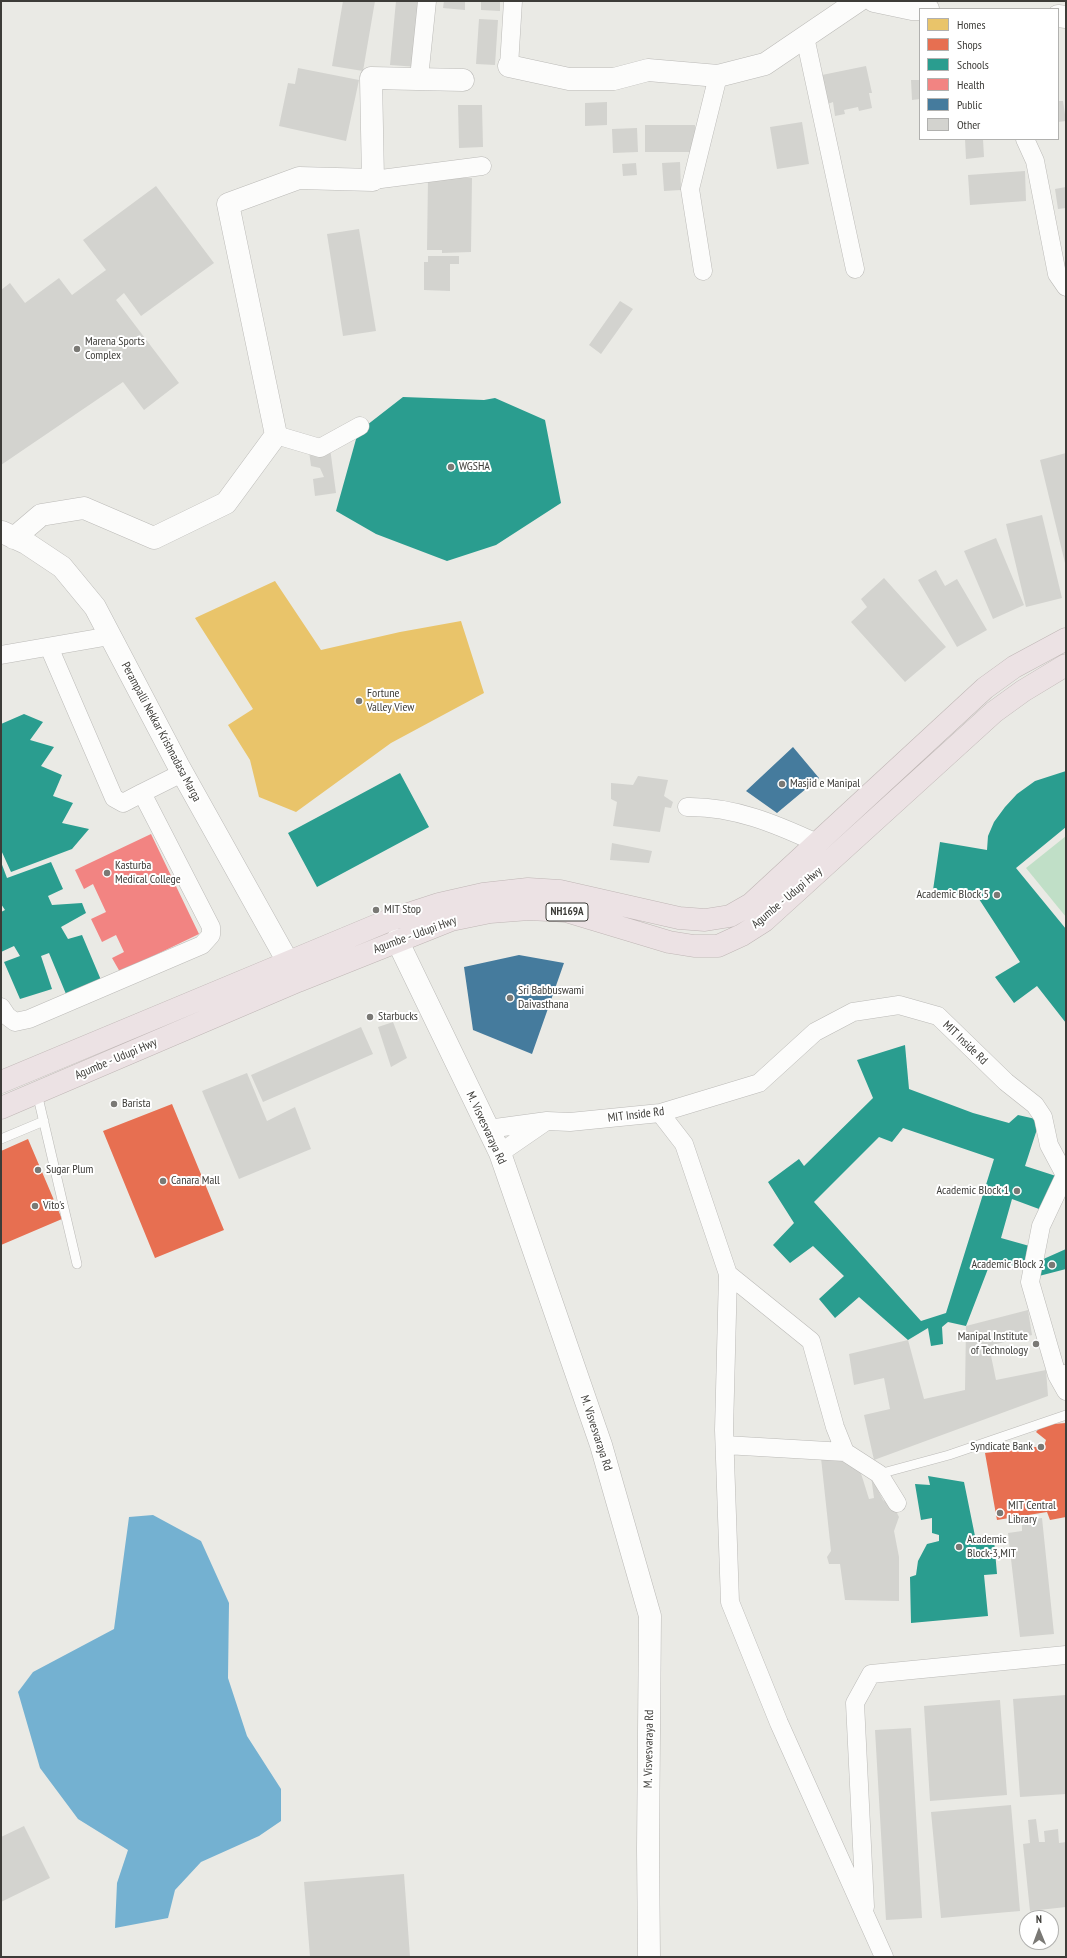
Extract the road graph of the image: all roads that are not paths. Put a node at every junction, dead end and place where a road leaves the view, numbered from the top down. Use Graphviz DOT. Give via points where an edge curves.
graph roads {
  1 [pos="427,1"];
  2 [pos="513,1"];
  3 [pos="858,1"];
  4 [pos="874,1"];
  5 [pos="919,9"];
  6 [pos="805,37"];
  7 [pos="508,66"];
  8 [pos="718,76"];
  9 [pos="419,78"];
  10 [pos="463,80"];
  11 [pos="1026,140"];
  12 [pos="482,166"];
  13 [pos="373,180"];
  14 [pos="855,269"];
  15 [pos="703,270"];
  16 [pos="1066,287"];
  17 [pos="360,426"];
  18 [pos="276,435"];
  19 [pos="8,535"];
  20 [pos="110,636"];
  21 [pos="1066,639"];
  22 [pos="49,647"];
  23 [pos="1,655"];
  24 [pos="1066,666"];
  25 [pos="182,773"];
  26 [pos="142,793"];
  27 [pos="687,807"];
  28 [pos="817,843"];
  29 [pos="392,931"];
  30 [pos="288,962"];
  31 [pos="1,1007"];
  32 [pos="1,1082"];
  33 [pos="37,1093"];
  34 [pos="1,1108"];
  35 [pos="660,1114"];
  36 [pos="44,1121"];
  37 [pos="547,1121"];
  38 [pos="488,1128"];
  39 [pos="1,1139"];
  40 [pos="500,1153"];
  41 [pos="77,1264"];
  42 [pos="728,1274"];
  43 [pos="1062,1375"];
  44 [pos="1066,1390"];
  45 [pos="1066,1415"];
  46 [pos="725,1444"];
  47 [pos="844,1452"];
  48 [pos="880,1474"];
  49 [pos="897,1503"];
  50 [pos="1066,1655"];
  51 [pos="865,1917"];
  52 [pos="649,1957"];
  53 [pos="884,1957"];
  1 -- 9 [label="street"];
  2 -- 7 [label="street"];
  3 -- 6 [label="street"];
  4 -- 5 [label="street"];
  6 -- 8 [label="street" via="765,64"];
  6 -- 14 [label="street"];
  7 -- 8 [label="street" via="569,79 614,79 648,70"];
  8 -- 15 [label="street" via="690,189"];
  9 -- 10 [label="street"];
  9 -- 13 [label="street" via="370,78"];
  11 -- 16 [label="street" via="1035,161 1057,274"];
  12 -- 13 [label="street"];
  13 -- 18 [label="street" via="299,178 228,204"];
  17 -- 18 [label="street" via="320,448"];
  18 -- 19 [label="street" via="226,503 154,538 84,508 41,515"];
  19 -- 20 [label="street, Perampalli Nekkar Krishnadasa Marga" via="26,543 62,567 95,607"];
  20 -- 22 [label="street"];
  20 -- 25 [label="street, Perampalli Nekkar Krishnadasa Marga"];
  21 -- 28 [label="highway, Agumbe - Udupi Hwy / NH169A" via="1014,667 984,688"];
  22 -- 23 [label="street"];
  22 -- 26 [label="street" via="114,798 123,803"];
  24 -- 29 [label="highway, Agumbe - Udupi Hwy / NH169A" via="1023,691 994,712 764,921 718,946 669,942 566,912 529,909 490,912"];
  25 -- 26 [label="street"];
  25 -- 30 [label="street, Perampalli Nekkar Krishnadasa Marga"];
  26 -- 31 [label="street" via="211,927 210,935 202,945 28,1020 15,1022 6,1016"];
  27 -- 28 [label="street" via="707,807 745,815 778,825"];
  28 -- 29 [label="highway, Agumbe - Udupi Hwy / NH169A" via="751,904 730,916 705,920 679,918 560,891 528,889 484,894 439,904"];
  29 -- 30 [label="highway, Agumbe - Udupi Hwy / NH169A"];
  29 -- 33 [label="highway, Agumbe - Udupi Hwy / NH169A"];
  29 -- 38 [label="street, M. Visvesvaraya Rd"];
  30 -- 32 [label="highway, Agumbe - Udupi Hwy / NH169A"];
  33 -- 34 [label="highway, Agumbe - Udupi Hwy / NH169A"];
  33 -- 36 [label="lane"];
  35 -- 37 [label="street, MIT Inside Rd" via="570,1122"];
  35 -- 42 [label="street" via="684,1144"];
  35 -- 43 [label="street, MIT Inside Rd" via="759,1084 815,1032 853,1012 899,1004 938,1016 1006,1082 1035,1105 1043,1117 1049,1145 1065,1175 1040,1226 1030,1282"];
  36 -- 39 [label="lane"];
  36 -- 41 [label="lane"];
  37 -- 38 [label="street, MIT Inside Rd"];
  37 -- 40 [label="street"];
  38 -- 40 [label="street, M. Visvesvaraya Rd"];
  40 -- 52 [label="street, M. Visvesvaraya Rd" via="601,1445 650,1616"];
  42 -- 46 [label="street"];
  42 -- 47 [label="street" via="811,1341 834,1427"];
  43 -- 44 [label="street, MIT Inside Rd"];
  45 -- 48 [label="lane" via="949,1456"];
  46 -- 47 [label="street"];
  46 -- 51 [label="street" via="730,1602 779,1723"];
  47 -- 48 [label="street"];
  48 -- 49 [label="street"];
  50 -- 51 [label="street" via="871,1674 855,1703"];
  51 -- 53 [label="street"];
}
